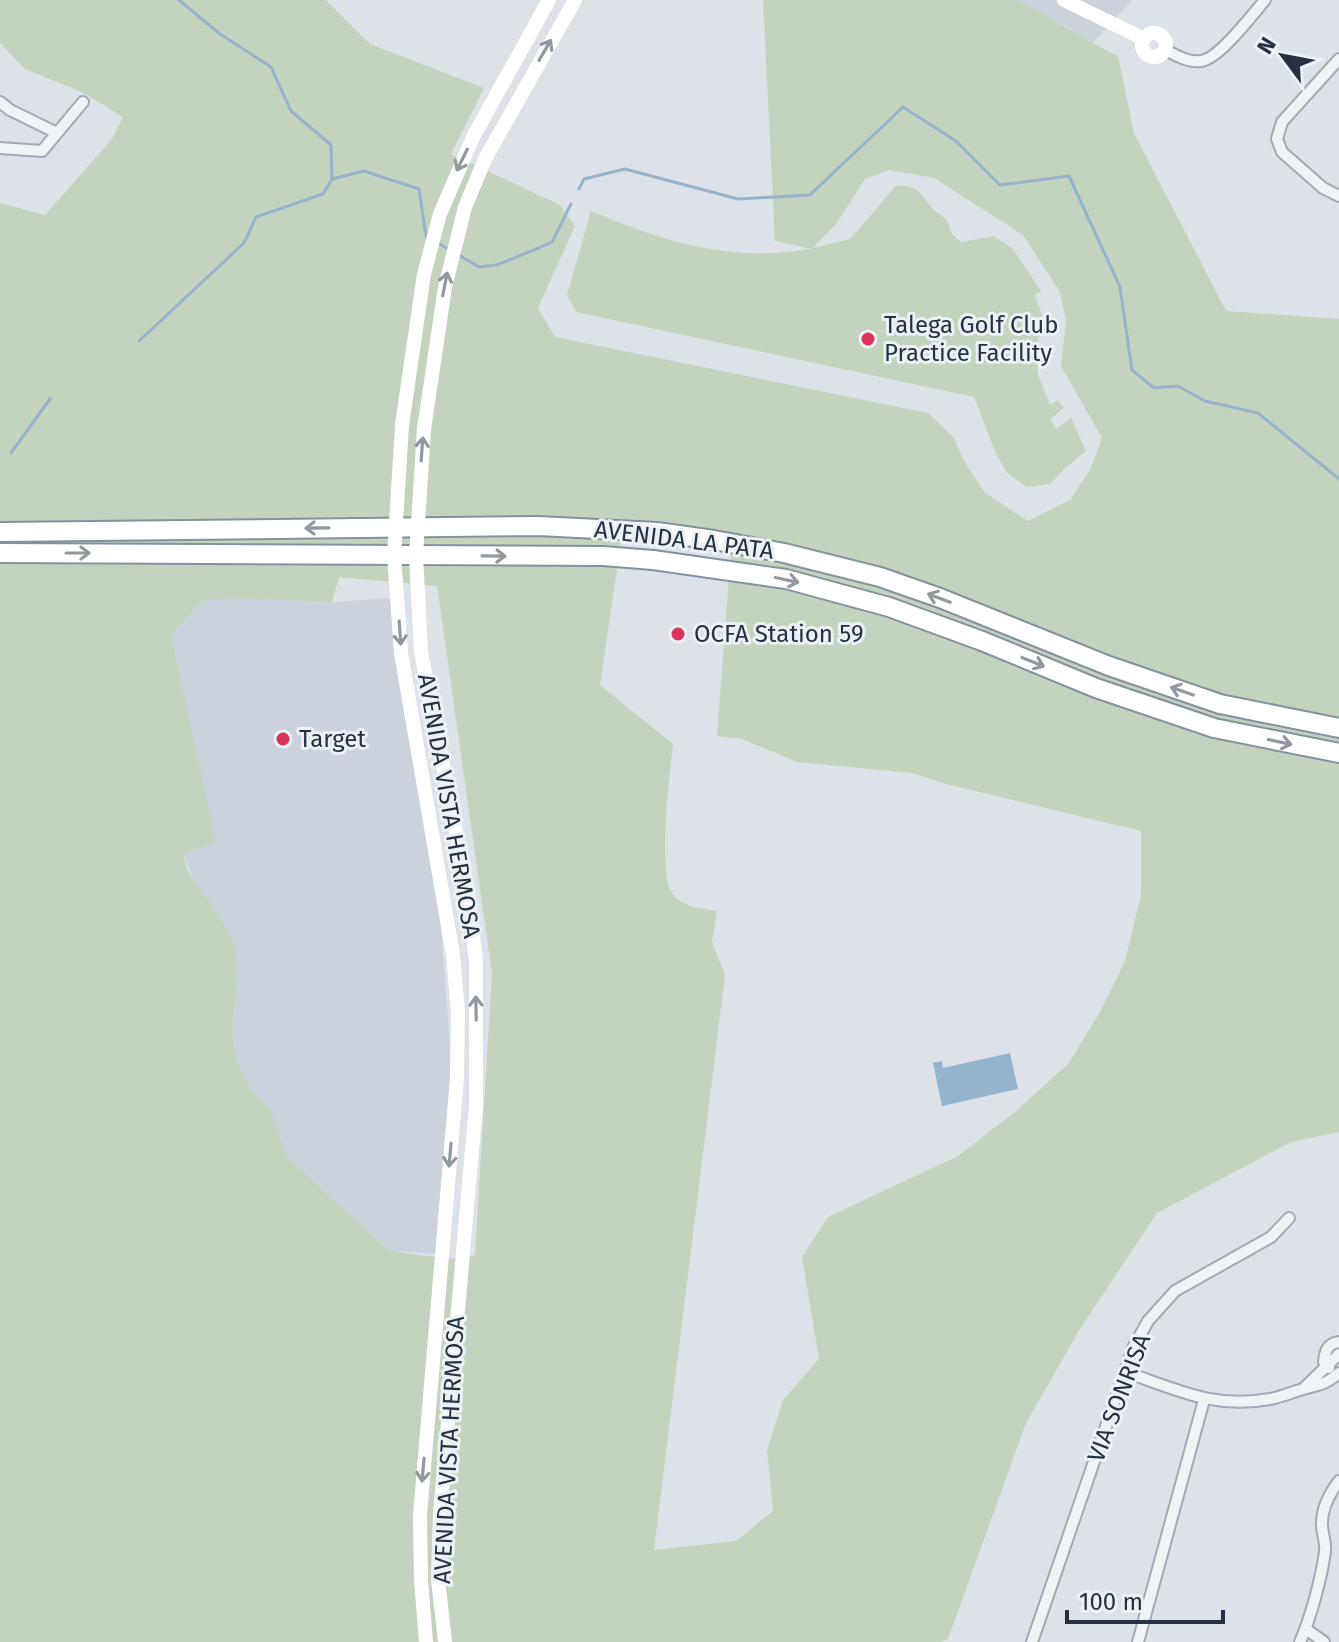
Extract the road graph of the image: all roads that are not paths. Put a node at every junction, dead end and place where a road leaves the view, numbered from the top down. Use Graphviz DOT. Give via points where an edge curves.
graph roads {
  1 [pos="575,0"];
  2 [pos="1064,0"];
  3 [pos="1265,0"];
  4 [pos="544,2"];
  5 [pos="1165,50"];
  6 [pos="1339,59"];
  7 [pos="0,102"];
  8 [pos="83,102"];
  9 [pos="57,133"];
  10 [pos="0,148"];
  11 [pos="1339,196"];
  12 [pos="395,527"];
  13 [pos="417,527"];
  14 [pos="0,532"];
  15 [pos="0,553"];
  16 [pos="394,555"];
  17 [pos="416,555"];
  18 [pos="1339,728"];
  19 [pos="1339,753"];
  20 [pos="1289,1218"];
  21 [pos="1339,1342"];
  22 [pos="1339,1354"];
  23 [pos="1326,1366"];
  24 [pos="1126,1372"];
  25 [pos="1338,1374"];
  26 [pos="1304,1388"];
  27 [pos="1204,1400"];
  28 [pos="1339,1481"];
  29 [pos="1306,1629"];
  30 [pos="426,1642"];
  31 [pos="445,1642"];
  32 [pos="1032,1642"];
  33 [pos="1138,1642"];
  34 [pos="1300,1642"];
  35 [pos="1324,1642"];
  13 -- 1 [label="main road, AVENIDA VISTA HERMOSA, one-way" via="433,361 458,229 474,183"];
  2 -- 5 [label="main road" via="1144,39 1158,34"];
  3 -- 5 [label="street" via="1216,55 1203,62"];
  4 -- 12 [label="main road, AVENIDA VISTA HERMOSA, one-way" via="459,166 434,232 402,425"];
  6 -- 11 [label="street" via="1282,122 1277,139 1282,152"];
  7 -- 9 [label="street"];
  8 -- 9 [label="street"];
  9 -- 10 [label="street" via="42,151"];
  12 -- 13 [label="highway, AVENIDA LA PATA"];
  12 -- 14 [label="highway, AVENIDA LA PATA, one-way"];
  12 -- 16 [label="main road, AVENIDA VISTA HERMOSA"];
  13 -- 17 [label="main road, AVENIDA VISTA HERMOSA"];
  18 -- 13 [label="highway, AVENIDA LA PATA, one-way" via="1220,704 880,577 784,553 592,527"];
  15 -- 16 [label="highway, AVENIDA LA PATA, one-way"];
  16 -- 17 [label="highway, AVENIDA LA PATA"];
  16 -- 30 [label="main road, AVENIDA VISTA HERMOSA, one-way" via="401,653 440,868 458,1012 420,1515"];
  17 -- 19 [label="highway, AVENIDA LA PATA, one-way" via="628,557 786,579 889,607 1214,728"];
  31 -- 17 [label="main road, AVENIDA VISTA HERMOSA, one-way" via="438,1579 440,1514 476,1105 476,961 421,652"];
  20 -- 24 [label="street, VIA SONRISA" via="1271,1237 1175,1291 1148,1321"];
  21 -- 23 [label="street" via="1325,1351"];
  22 -- 23 [label="street"];
  23 -- 25 [label="street"];
  23 -- 26 [label="street"];
  24 -- 27 [label="street"];
  24 -- 32 [label="street, VIA SONRISA"];
  25 -- 26 [label="street" via="1317,1388"];
  26 -- 27 [label="street" via="1240,1403"];
  27 -- 33 [label="street"];
  28 -- 29 [label="street" via="1325,1508 1325,1549"];
  29 -- 34 [label="street"];
  29 -- 35 [label="street"];
}
